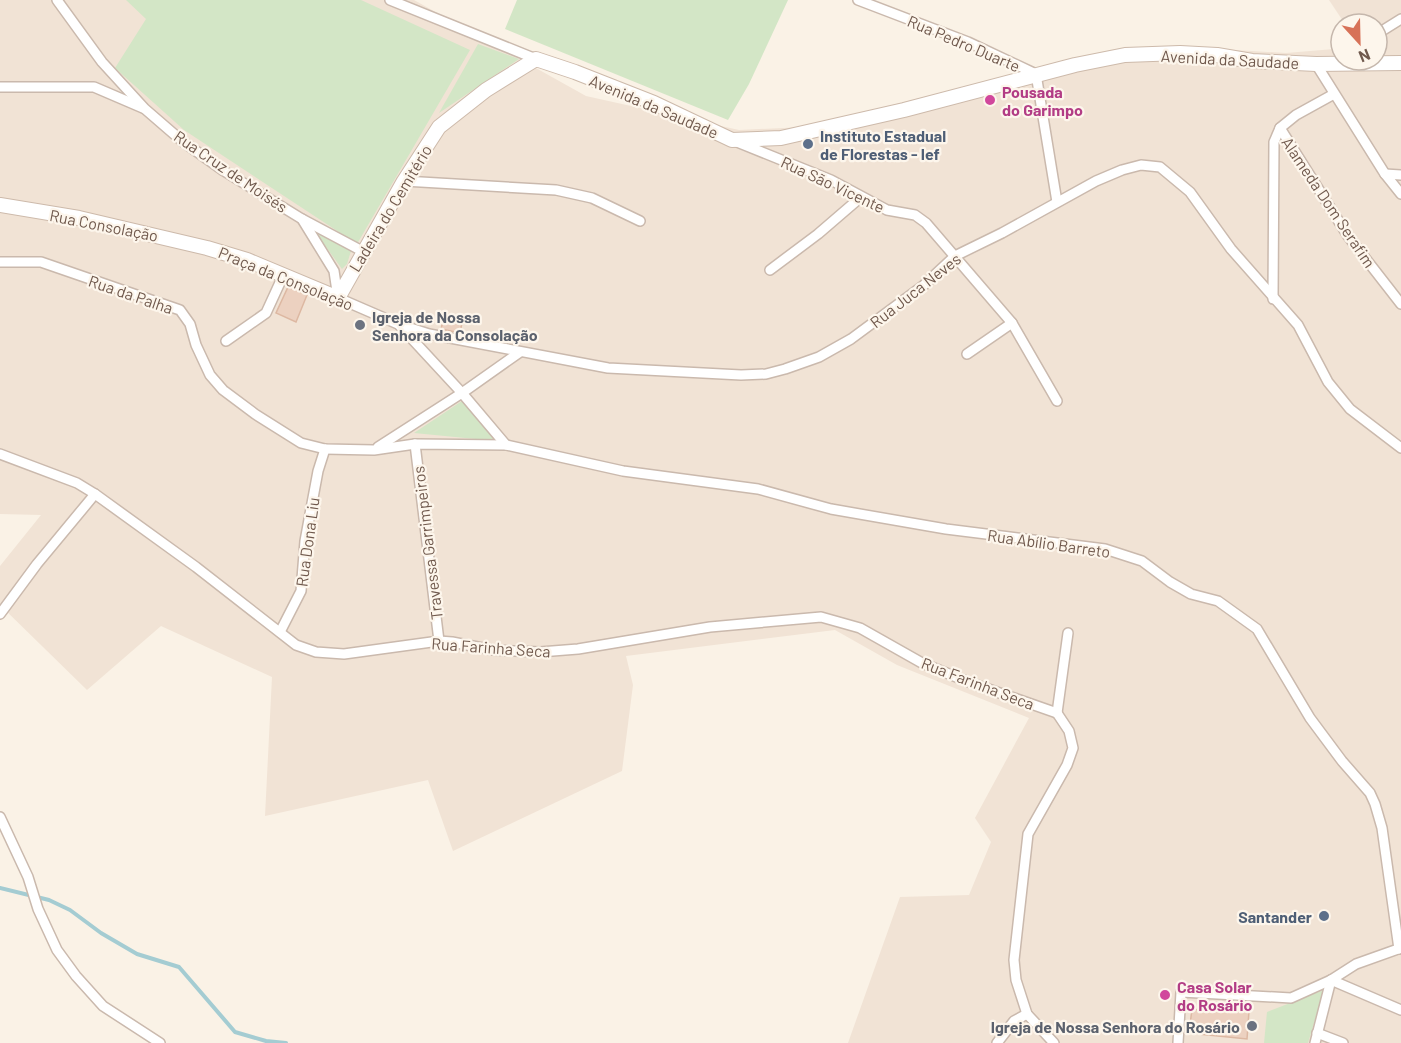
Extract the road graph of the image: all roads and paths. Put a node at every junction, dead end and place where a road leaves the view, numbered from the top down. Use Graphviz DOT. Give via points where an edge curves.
graph roads {
  1 [pos="57,0"];
  2 [pos="390,0"];
  3 [pos="858,0"];
  4 [pos="536,59"];
  5 [pos="1329,61"];
  6 [pos="1401,63"];
  7 [pos="1322,64"];
  8 [pos="1036,75"];
  9 [pos="0,87"];
  10 [pos="1335,94"];
  11 [pos="145,109"];
  12 [pos="1280,128"];
  13 [pos="732,140"];
  14 [pos="1385,174"];
  15 [pos="1401,175"];
  16 [pos="404,181"];
  17 [pos="1401,194"];
  18 [pos="861,197"];
  19 [pos="1057,202"];
  20 [pos="0,205"];
  21 [pos="302,219"];
  22 [pos="640,220"];
  23 [pos="207,248"];
  24 [pos="364,252"];
  25 [pos="955,256"];
  26 [pos="0,262"];
  27 [pos="770,270"];
  28 [pos="283,276"];
  29 [pos="338,298"];
  30 [pos="1273,299"];
  31 [pos="1401,304"];
  32 [pos="1012,323"];
  33 [pos="398,324"];
  34 [pos="226,341"];
  35 [pos="520,352"];
  36 [pos="967,354"];
  37 [pos="462,393"];
  38 [pos="1057,401"];
  39 [pos="415,444"];
  40 [pos="506,445"];
  41 [pos="1401,448"];
  42 [pos="325,449"];
  43 [pos="374,450"];
  44 [pos="0,454"];
  45 [pos="95,494"];
  46 [pos="0,614"];
  47 [pos="280,632"];
  48 [pos="1068,633"];
  49 [pos="439,641"];
  50 [pos="1057,713"];
  51 [pos="0,817"];
  52 [pos="1400,949"];
  53 [pos="1331,980"];
  54 [pos="1401,1010"];
  55 [pos="1027,1014"];
  56 [pos="1316,1038"];
  57 [pos="160,1043"];
  58 [pos="997,1043"];
  59 [pos="1054,1043"];
  60 [pos="1178,1043"];
  61 [pos="1343,1043"];
  1 -- 11 [label="street, Rua Cruz de Moisés" via="102,62"];
  2 -- 4 [label="street, Avenida da Saudade"];
  3 -- 8 [label="street, Rua Pedro Duarte" via="968,42"];
  4 -- 13 [label="street, Avenida da Saudade" via="654,103"];
  4 -- 16 [label="street, Ladeira do Cemitério" via="486,90 439,127"];
  5 -- 7 [label="street"];
  6 -- 7 [label="street"];
  7 -- 8 [label="street, Avenida da Saudade" via="1180,53 1125,55"];
  7 -- 10 [label="street, Avenida da Saudade"];
  8 -- 13 [label="street, Avenida da Saudade" via="781,138"];
  8 -- 19 [label="street"];
  9 -- 11 [label="street" via="94,87"];
  10 -- 12 [label="street"];
  10 -- 14 [label="street, Avenida da Saudade"];
  11 -- 21 [label="street, Rua Cruz de Moisés" via="224,171"];
  12 -- 30 [label="street" via="1274,142"];
  12 -- 31 [label="street, Alameda Dom Serafim" via="1348,236"];
  13 -- 18 [label="street, Rua São Vicente" via="821,176"];
  14 -- 15 [label="street"];
  14 -- 17 [label="street, Avenida da Saudade"];
  16 -- 22 [label="street" via="556,190 592,198"];
  16 -- 24 [label="street, Ladeira do Cemitério"];
  18 -- 25 [label="street, Rua São Vicente" via="887,210 915,215"];
  18 -- 27 [label="street"];
  19 -- 25 [label="street, Rua Juca Neves"];
  19 -- 30 [label="street, Rua Juca Neves" via="1122,170 1141,165 1160,167 1190,192"];
  20 -- 23 [label="street, Rua Consolação" via="79,218"];
  21 -- 24 [label="street"];
  21 -- 29 [label="street, Rua Cruz de Moisés" via="334,271"];
  23 -- 28 [label="street, Praça da Consolação"];
  24 -- 29 [label="street, Ladeira do Cemitério"];
  25 -- 32 [label="street, Rua São Vicente"];
  25 -- 35 [label="street, Rua Juca Neves" via="924,285 851,339 819,357 775,372 741,375 608,368"];
  26 -- 42 [label="street, Rua da Palha" via="41,262 180,310 190,324 210,375 223,390 301,443"];
  28 -- 29 [label="street, Praça da Consolação"];
  28 -- 34 [label="street" via="266,313"];
  29 -- 33 [label="street, Praça da Consolação"];
  30 -- 41 [label="street, Rua Juca Neves" via="1298,325 1328,382 1350,409"];
  32 -- 36 [label="street"];
  32 -- 38 [label="street, Rua São Vicente"];
  33 -- 35 [label="street, Rua Juca Neves"];
  33 -- 37 [label="street"];
  35 -- 37 [label="street"];
  37 -- 40 [label="street"];
  37 -- 43 [label="street"];
  39 -- 40 [label="street, Rua Abílio Barreto"];
  39 -- 43 [label="street, Rua da Palha"];
  39 -- 49 [label="street, Travessa Garrimpeiros"];
  40 -- 52 [label="street, Rua Abílio Barreto" via="623,471 758,489 831,509 1105,549 1142,561 1191,594 1218,602 1257,629 1310,718 1370,792 1382,828"];
  42 -- 43 [label="street, Rua da Palha"];
  42 -- 47 [label="street, Rua Dona Liu" via="305,541 301,591"];
  44 -- 45 [label="street, Rua Farinha Seca" via="77,483"];
  45 -- 46 [label="street"];
  45 -- 47 [label="street, Rua Farinha Seca"];
  47 -- 49 [label="street, Rua Farinha Seca" via="306,649 344,654"];
  48 -- 50 [label="street"];
  49 -- 50 [label="street, Rua Farinha Seca" via="493,650 540,652 710,627 821,617 860,628 922,663 971,683"];
  50 -- 55 [label="street" via="1069,731 1073,748 1028,834 1014,960"];
  51 -- 57 [label="street" via="57,950 103,1006"];
  52 -- 53 [label="street" via="1356,964"];
  53 -- 54 [label="street"];
  53 -- 56 [label="street"];
  53 -- 60 [label="street" via="1291,998 1181,992"];
  55 -- 58 [label="street" via="1014,1021"];
  55 -- 59 [label="street"];
  56 -- 61 [label="street"];
}
